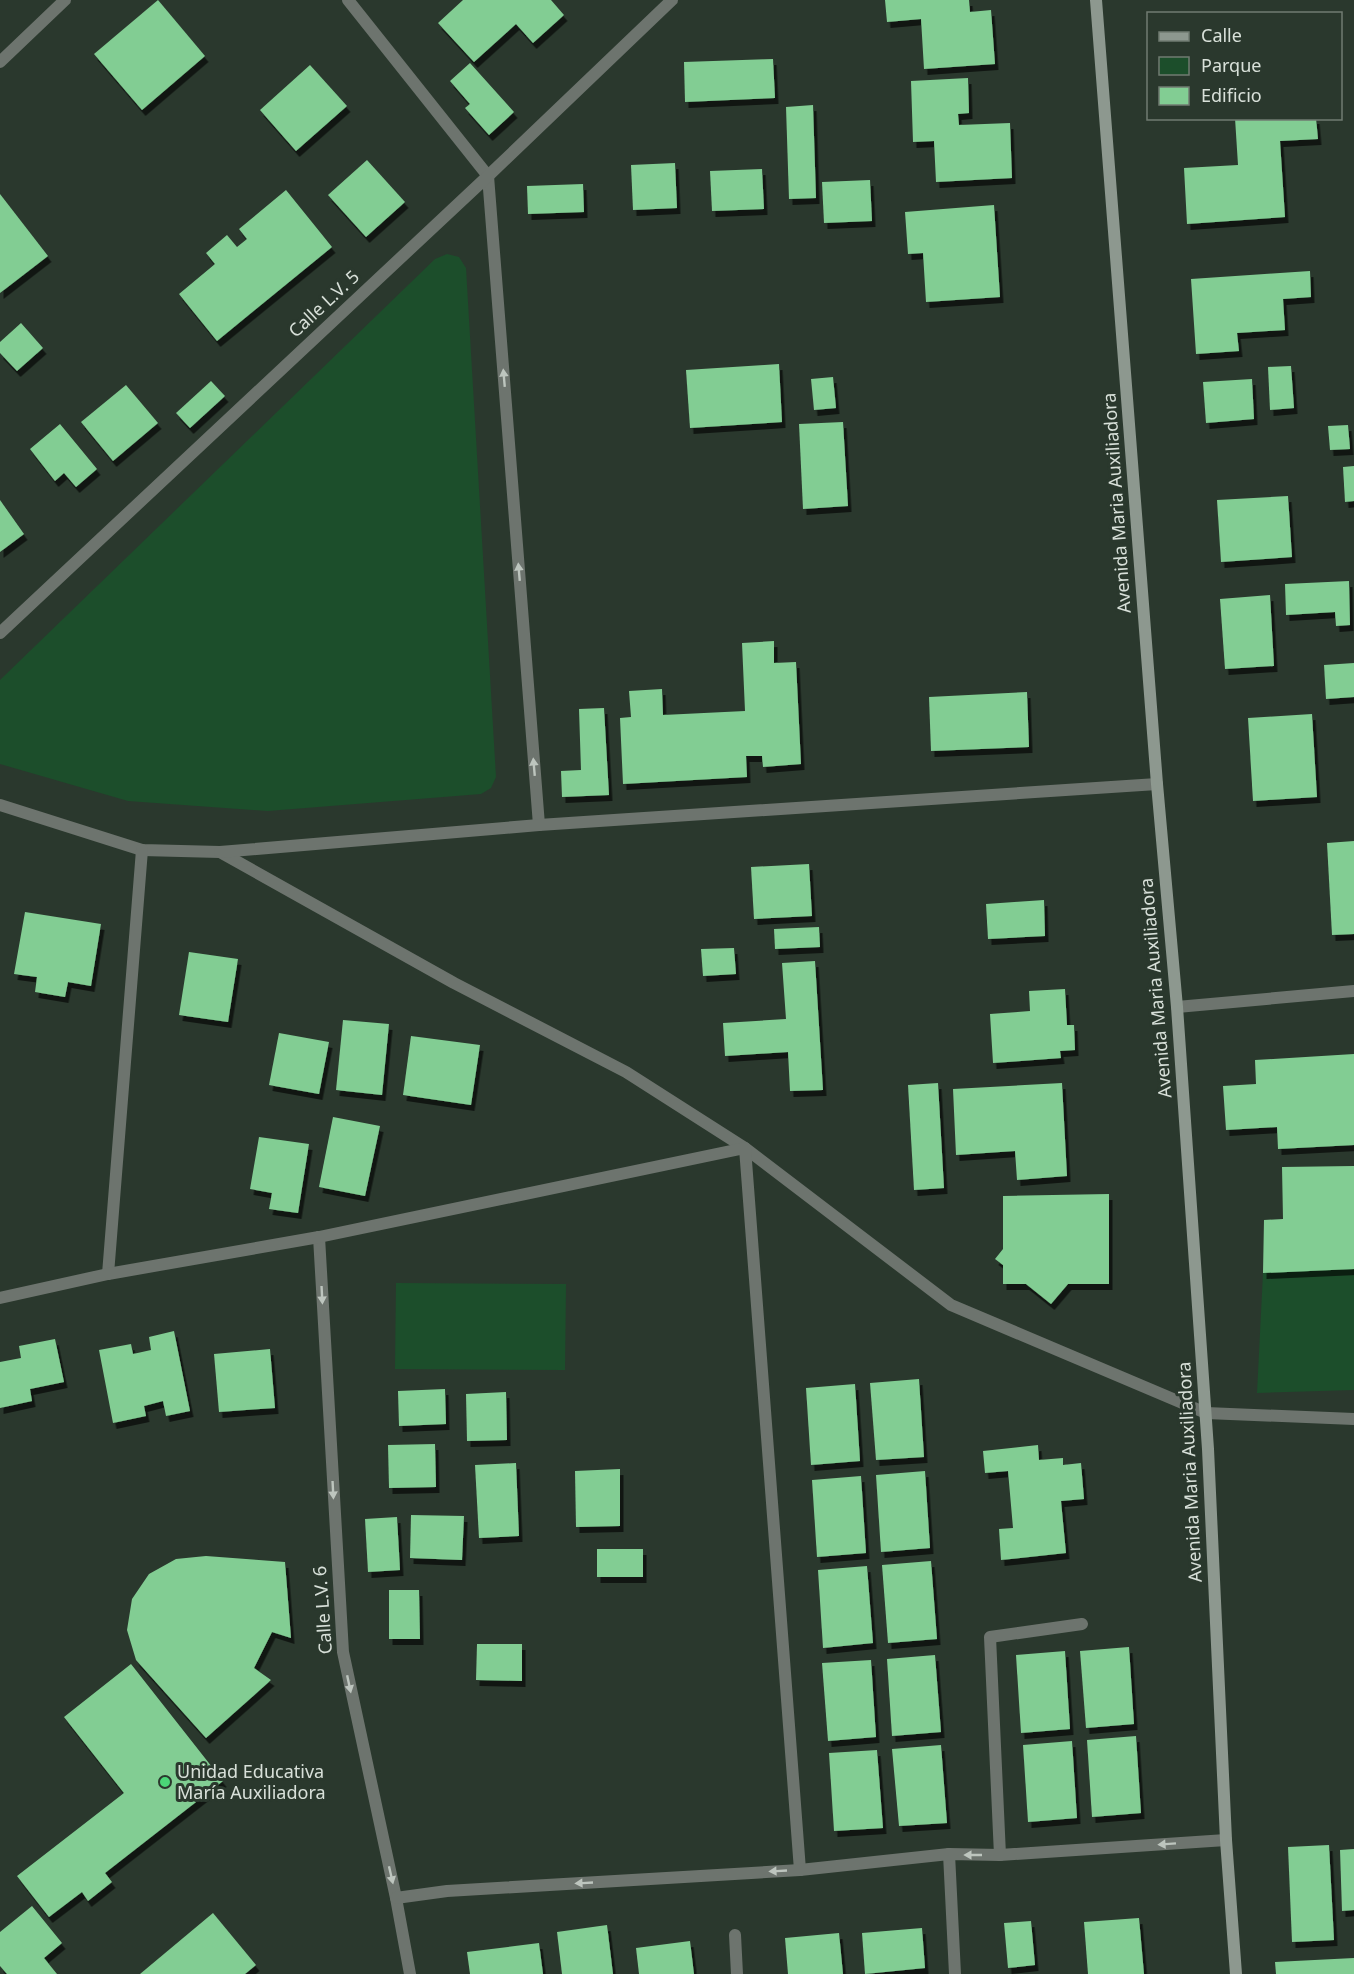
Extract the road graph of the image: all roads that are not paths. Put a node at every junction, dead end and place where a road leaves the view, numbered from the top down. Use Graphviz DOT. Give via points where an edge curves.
graph roads {
  1 [pos="65,0"];
  2 [pos="348,0"];
  3 [pos="672,0"];
  4 [pos="1096,0"];
  5 [pos="0,62"];
  6 [pos="488,176"];
  7 [pos="0,633"];
  8 [pos="1157,784"];
  9 [pos="0,804"];
  10 [pos="539,825"];
  11 [pos="142,850"];
  12 [pos="220,852"];
  13 [pos="1354,991"];
  14 [pos="1177,1007"];
  15 [pos="745,1148"];
  16 [pos="319,1237"];
  17 [pos="108,1274"];
  18 [pos="0,1298"];
  19 [pos="1206,1413"];
  20 [pos="1354,1419"];
  21 [pos="1082,1624"];
  22 [pos="1226,1840"];
  23 [pos="949,1854"];
  24 [pos="1000,1855"];
  25 [pos="800,1870"];
  26 [pos="396,1898"];
  27 [pos="735,1935"];
  28 [pos="410,1974"];
  29 [pos="737,1974"];
  30 [pos="955,1974"];
  31 [pos="1236,1974"];
  1 -- 5 [label="street"];
  2 -- 6 [label="street"];
  3 -- 6 [label="street, Calle L.V. 5"];
  4 -- 8 [label="main road, Avenida Maria Auxiliadora"];
  6 -- 7 [label="street, Calle L.V. 5"];
  10 -- 6 [label="street, one-way"];
  8 -- 10 [label="street"];
  8 -- 14 [label="main road, Avenida Maria Auxiliadora"];
  9 -- 11 [label="street"];
  10 -- 12 [label="street"];
  11 -- 12 [label="street"];
  11 -- 17 [label="street"];
  12 -- 15 [label="street" via="454,983 626,1072"];
  13 -- 14 [label="street"];
  14 -- 19 [label="main road, Avenida Maria Auxiliadora"];
  15 -- 16 [label="street"];
  15 -- 19 [label="street" via="951,1305"];
  15 -- 25 [label="street"];
  16 -- 17 [label="street"];
  16 -- 26 [label="street, Calle L.V. 6, one-way" via="343,1652"];
  17 -- 18 [label="street"];
  19 -- 20 [label="street"];
  19 -- 22 [label="main road, Avenida Maria Auxiliadora"];
  21 -- 24 [label="street" via="990,1637"];
  22 -- 24 [label="street, one-way"];
  22 -- 31 [label="main road, Avenida Maria Auxiliadora"];
  24 -- 23 [label="street, one-way"];
  23 -- 25 [label="street"];
  23 -- 30 [label="street"];
  25 -- 26 [label="street, one-way" via="447,1891"];
  26 -- 28 [label="street, Calle L.V. 6"];
  27 -- 29 [label="street"];
}
